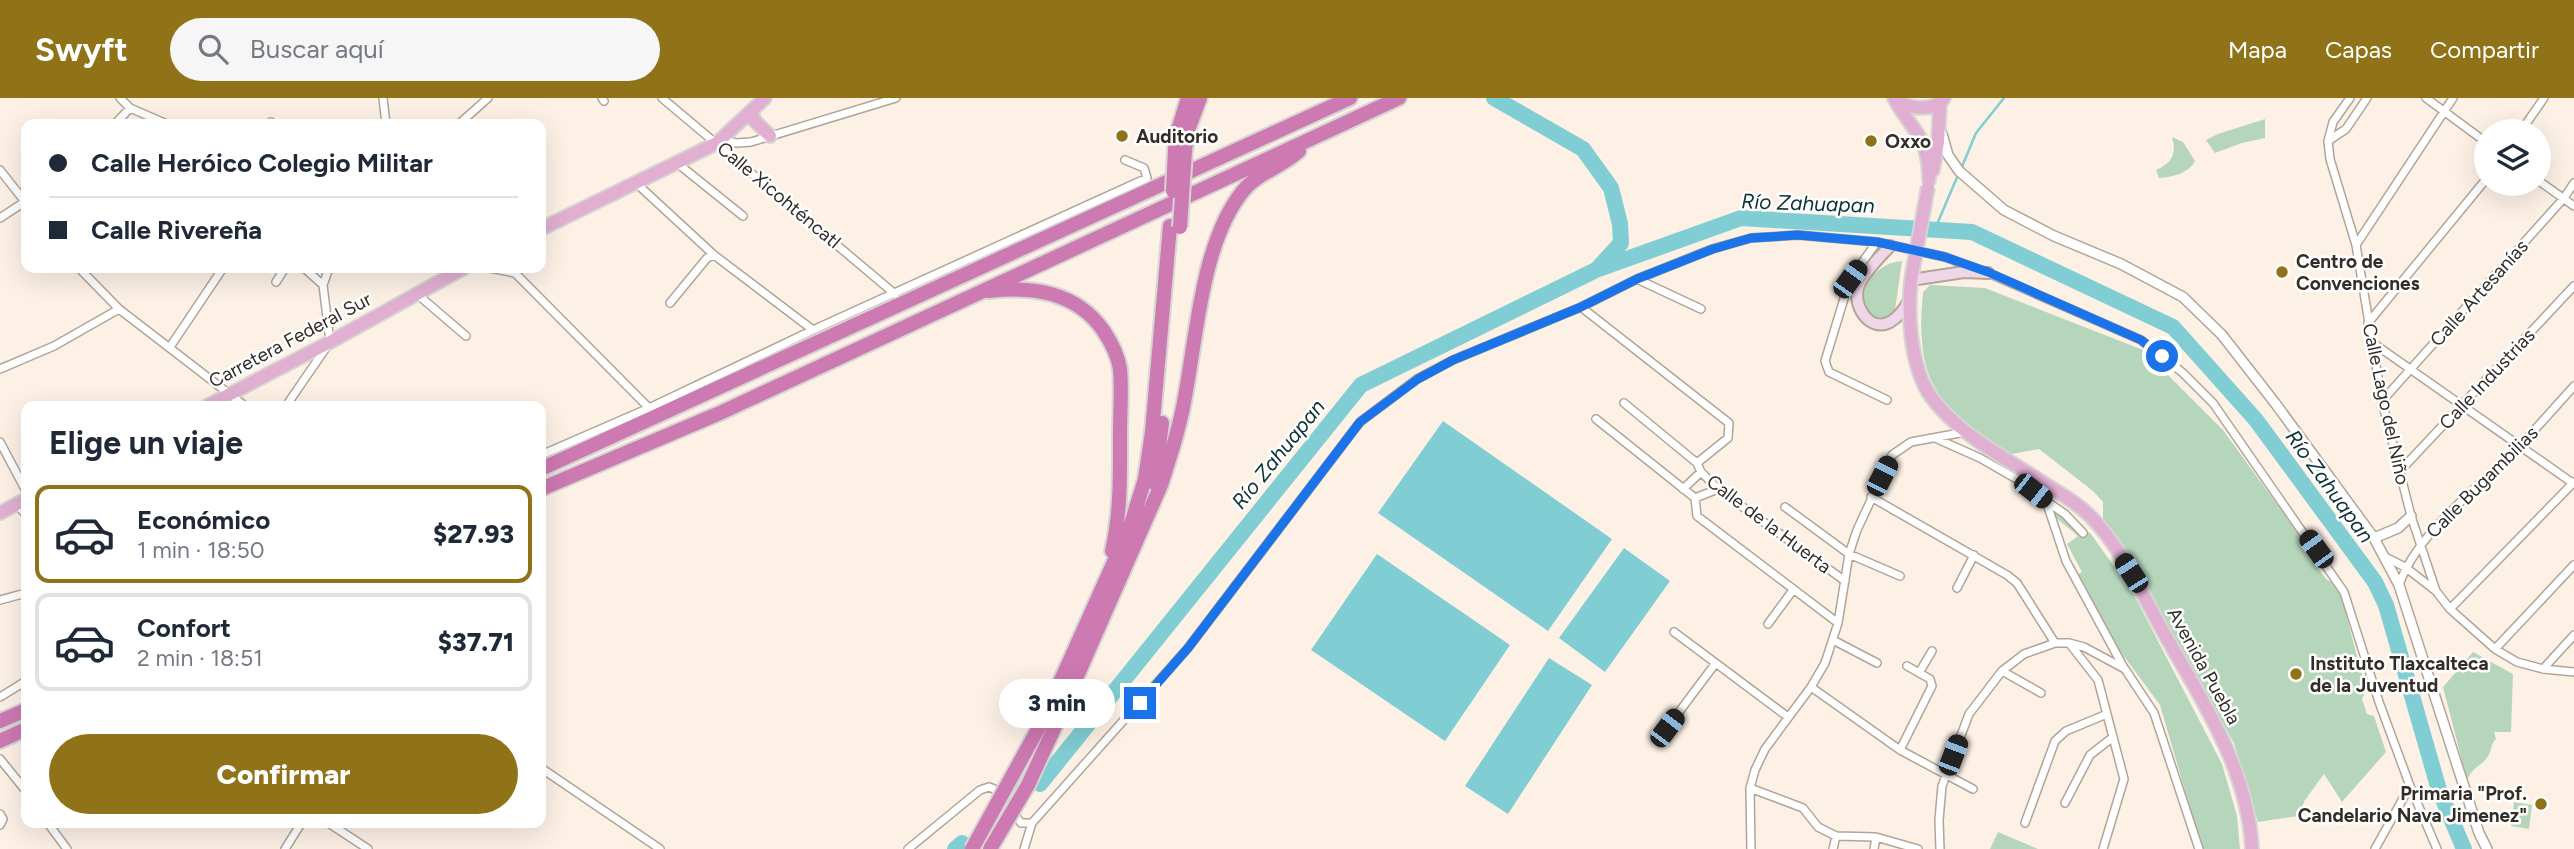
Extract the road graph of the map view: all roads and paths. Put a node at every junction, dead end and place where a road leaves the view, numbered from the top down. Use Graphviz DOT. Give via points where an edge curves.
graph roads {
  1 [pos="120,98"];
  2 [pos="383,98"];
  3 [pos="488,98"];
  4 [pos="662,98"];
  5 [pos="765,98"];
  6 [pos="896,98"];
  7 [pos="1188,98"];
  8 [pos="1200,98"];
  9 [pos="1320,98"];
  10 [pos="1350,98"];
  11 [pos="1399,98"];
  12 [pos="2350,98"];
  13 [pos="2367,98"];
  14 [pos="2426,98"];
  15 [pos="2453,98"];
  16 [pos="2544,98"];
  17 [pos="1894,99"];
  18 [pos="1944,100"];
  19 [pos="130,108"];
  20 [pos="2444,111"];
  21 [pos="752,113"];
  22 [pos="1304,118"];
  23 [pos="120,119"];
  24 [pos="155,119"];
  25 [pos="385,119"];
  26 [pos="465,119"];
  27 [pos="2529,119"];
  28 [pos="1940,122"];
  29 [pos="2474,133"];
  30 [pos="770,135"];
  31 [pos="1305,141"];
  32 [pos="2328,141"];
  33 [pos="719,142"];
  34 [pos="1180,150"];
  35 [pos="1125,160"];
  36 [pos="677,163"];
  37 [pos="0,170"];
  38 [pos="636,183"];
  39 [pos="2574,183"];
  40 [pos="1929,184"];
  41 [pos="2551,189"];
  42 [pos="2474,194"];
  43 [pos="21,196"];
  44 [pos="2564,198"];
  45 [pos="21,205"];
  46 [pos="2574,206"];
  47 [pos="743,216"];
  48 [pos="0,218"];
  49 [pos="546,227"];
  50 [pos="1175,227"];
  51 [pos="1877,242"];
  52 [pos="2356,245"];
  53 [pos="1890,246"];
  54 [pos="714,255"];
  55 [pos="1988,272"];
  56 [pos="85,273"];
  57 [pos="220,273"];
  58 [pos="282,273"];
  59 [pos="310,273"];
  60 [pos="327,273"];
  61 [pos="455,273"];
  62 [pos="515,273"];
  63 [pos="1912,275"];
  64 [pos="1637,279"];
  65 [pos="276,282"];
  66 [pos="323,285"];
  67 [pos="2574,286"];
  68 [pos="974,293"];
  69 [pos="416,294"];
  70 [pos="895,294"];
  71 [pos="1909,301"];
  72 [pos="670,303"];
  73 [pos="1581,307"];
  74 [pos="119,309"];
  75 [pos="1701,309"];
  76 [pos="2368,323"];
  77 [pos="813,330"];
  78 [pos="466,336"];
  79 [pos="330,342"];
  80 [pos="2373,343"];
  81 [pos="170,347"];
  82 [pos="0,369"];
  83 [pos="2412,369"];
  84 [pos="2574,386"];
  85 [pos="231,394"];
  86 [pos="1887,400"];
  87 [pos="217,401"];
  88 [pos="239,401"];
  89 [pos="289,401"];
  90 [pos="2382,401"];
  91 [pos="1625,403"];
  92 [pos="2463,406"];
  93 [pos="649,408"];
  94 [pos="1596,419"];
  95 [pos="1965,432"];
  96 [pos="1933,438"];
  97 [pos="0,442"];
  98 [pos="2520,446"];
  99 [pos="546,453"];
  100 [pos="1697,463"];
  101 [pos="546,467"];
  102 [pos="1701,472"];
  103 [pos="2399,472"];
  104 [pos="21,482"];
  105 [pos="2574,483"];
  106 [pos="546,487"];
  107 [pos="1683,489"];
  108 [pos="1718,489"];
  109 [pos="1695,498"];
  110 [pos="1871,498"];
  111 [pos="2046,501"];
  112 [pos="21,502"];
  113 [pos="1785,507"];
  114 [pos="0,513"];
  115 [pos="2411,516"];
  116 [pos="1146,518"];
  117 [pos="2083,533"];
  118 [pos="2374,538"];
  119 [pos="2420,544"];
  120 [pos="1849,554"];
  121 [pos="1974,555"];
  122 [pos="2385,556"];
  123 [pos="2574,565"];
  124 [pos="2405,567"];
  125 [pos="1900,576"];
  126 [pos="1845,581"];
  127 [pos="2399,585"];
  128 [pos="1104,587"];
  129 [pos="1957,588"];
  130 [pos="1793,590"];
  131 [pos="2436,591"];
  132 [pos="21,594"];
  133 [pos="0,600"];
  134 [pos="2450,609"];
  135 [pos="1838,623"];
  136 [pos="1768,624"];
  137 [pos="1674,632"];
  138 [pos="2574,635"];
  139 [pos="1833,640"];
  140 [pos="2055,643"];
  141 [pos="2069,643"];
  142 [pos="2495,649"];
  143 [pos="1931,651"];
  144 [pos="1877,663"];
  145 [pos="1715,664"];
  146 [pos="1906,666"];
  147 [pos="2125,668"];
  148 [pos="2543,668"];
  149 [pos="2002,670"];
  150 [pos="2574,672"];
  151 [pos="1919,673"];
  152 [pos="21,684"];
  153 [pos="1811,687"];
  154 [pos="2041,693"];
  155 [pos="0,698"];
  156 [pos="21,712"];
  157 [pos="2107,714"];
  158 [pos="1788,717"];
  159 [pos="1051,720"];
  160 [pos="0,721"];
  161 [pos="1667,728"];
  162 [pos="21,731"];
  163 [pos="2113,737"];
  164 [pos="0,741"];
  165 [pos="1900,750"];
  166 [pos="0,759"];
  167 [pos="546,771"];
  168 [pos="1945,775"];
  169 [pos="21,785"];
  170 [pos="2410,786"];
  171 [pos="1751,788"];
  172 [pos="1973,789"];
  173 [pos="2066,803"];
  174 [pos="0,814"];
  175 [pos="1032,823"];
  176 [pos="2025,823"];
  177 [pos="0,825"];
  178 [pos="51,828"];
  179 [pos="298,828"];
  180 [pos="336,828"];
  181 [pos="1836,836"];
  182 [pos="1876,837"];
  183 [pos="1895,846"];
  184 [pos="67,849"];
  185 [pos="285,849"];
  186 [pos="368,849"];
  187 [pos="660,849"];
  188 [pos="908,849"];
  189 [pos="972,849"];
  190 [pos="990,849"];
  191 [pos="1024,849"];
  192 [pos="1751,849"];
  193 [pos="1833,849"];
  194 [pos="1874,849"];
  195 [pos="1918,849"];
  196 [pos="1940,849"];
  197 [pos="2103,849"];
  198 [pos="2199,849"];
  199 [pos="2252,849"];
  200 [pos="2375,849"];
  201 [pos="2437,849"];
  202 [pos="2487,849"];
  1 -- 19 [label="street"];
  2 -- 25 [label="street"];
  3 -- 26 [label="street"];
  4 -- 33 [label="street, Calle Xicohténcatl"];
  5 -- 21 [label="main road"];
  6 -- 30 [label="street"];
  7 -- 34 [label="highway" via="1178,130"];
  8 -- 34 [label="highway"];
  9 -- 22 [label="highway"];
  10 -- 22 [label="highway"];
  11 -- 31 [label="highway"];
  12 -- 32 [label="street" via="2333,122"];
  13 -- 32 [label="street" via="2346,129"];
  14 -- 20 [label="street"];
  15 -- 20 [label="street"];
  16 -- 27 [label="street"];
  17 -- 18 [label="main road" via="1919,108"];
  17 -- 40 [label="main road" via="1922,141"];
  18 -- 28 [label="main road, Avenida Puebla"];
  19 -- 23 [label="street"];
  19 -- 24 [label="street"];
  20 -- 29 [label="street"];
  20 -- 52 [label="street"];
  21 -- 30 [label="main road"];
  21 -- 33 [label="main road"];
  22 -- 101 [label="highway"];
  28 -- 40 [label="main road, Avenida Puebla"];
  28 -- 118 [label="street" via="1955,166 2004,210 2161,285 2211,324"];
  30 -- 33 [label="street"];
  31 -- 68 [label="highway"];
  31 -- 116 [label="highway" via="1297,154 1244,189 1222,225 1208,268 1173,450"];
  32 -- 52 [label="street, Calle Lago del Niño"];
  33 -- 36 [label="main road"];
  33 -- 70 [label="street, Calle Xicohténcatl"];
  34 -- 50 [label="highway, bridge"];
  35 -- 70 [label="street" via="1144,168 1147,178"];
  36 -- 38 [label="main road"];
  36 -- 47 [label="street"];
  37 -- 43 [label="street"];
  38 -- 49 [label="main road"];
  38 -- 54 [label="street"];
  39 -- 44 [label="street, Calle Artesanías"];
  40 -- 63 [label="main road, Avenida Puebla, bridge"];
  41 -- 44 [label="street"];
  42 -- 76 [label="street"];
  44 -- 46 [label="street"];
  44 -- 83 [label="street, Calle Artesanías"];
  45 -- 48 [label="street"];
  50 -- 116 [label="highway" via="1161,444"];
  50 -- 128 [label="highway" via="1145,479"];
  51 -- 53 [label="street"];
  51 -- 64 [label="street" via="1798,235 1751,238"];
  51 -- 86 [label="street" via="1850,279 1825,361 1829,372"];
  52 -- 76 [label="street, Calle Lago del Niño"];
  53 -- 55 [label="street"];
  53 -- 71 [label="main road" via="1858,286 1858,309 1870,321 1889,323"];
  54 -- 72 [label="street"];
  54 -- 77 [label="street"];
  55 -- 63 [label="main road"];
  55 -- 170 [label="street" via="2141,340 2213,403 2344,592"];
  56 -- 74 [label="street"];
  57 -- 81 [label="street"];
  58 -- 65 [label="street"];
  59 -- 66 [label="street"];
  60 -- 66 [label="street"];
  61 -- 69 [label="main road, Carretera Federal Sur"];
  62 -- 93 [label="street"];
  63 -- 71 [label="main road, Avenida Puebla"];
  64 -- 73 [label="street"];
  64 -- 75 [label="street"];
  66 -- 79 [label="street"];
  67 -- 92 [label="street, Calle Industrias"];
  68 -- 106 [label="highway" via="720,413"];
  68 -- 128 [label="highway" via="1007,289 1048,292 1069,299 1094,318 1111,342 1120,369 1120,492"];
  69 -- 78 [label="street"];
  69 -- 79 [label="main road, Carretera Federal Sur"];
  70 -- 77 [label="street"];
  71 -- 95 [label="main road, Avenida Puebla" via="1918,365 1931,396"];
  73 -- 100 [label="street" via="1729,423 1728,438"];
  73 -- 175 [label="street" via="1453,360 1418,379 1360,422 1188,648"];
  74 -- 81 [label="street"];
  74 -- 82 [label="street" via="54,346"];
  76 -- 80 [label="street, Calle Lago del Niño"];
  77 -- 93 [label="street"];
  79 -- 85 [label="main road, Carretera Federal Sur"];
  79 -- 89 [label="street"];
  80 -- 83 [label="street"];
  80 -- 90 [label="street, Calle Lago del Niño"];
  81 -- 85 [label="street"];
  83 -- 90 [label="street, Calle Artesanías"];
  83 -- 92 [label="street"];
  84 -- 98 [label="street, Calle Bugambilias"];
  85 -- 87 [label="main road, Carretera Federal Sur"];
  85 -- 88 [label="street"];
  90 -- 103 [label="street, Calle Lago del Niño"];
  91 -- 100 [label="street"];
  92 -- 98 [label="street"];
  92 -- 103 [label="street, Calle Industrias"];
  93 -- 99 [label="street"];
  94 -- 107 [label="street"];
  95 -- 96 [label="street"];
  95 -- 199 [label="main road, Avenida Puebla" via="2072,501 2112,544 2230,755"];
  96 -- 110 [label="street" via="1911,442 1892,455"];
  96 -- 111 [label="street" via="1980,458"];
  97 -- 104 [label="street"];
  98 -- 105 [label="street"];
  98 -- 119 [label="street, Calle Bugambilias"];
  100 -- 102 [label="street, Calle de la Huerta"];
  102 -- 107 [label="street"];
  102 -- 108 [label="street, Calle de la Huerta"];
  103 -- 115 [label="street, Calle Lago del Niño"];
  105 -- 134 [label="street"];
  107 -- 109 [label="street"];
  108 -- 109 [label="street"];
  108 -- 126 [label="street, Calle de la Huerta"];
  109 -- 130 [label="street" via="1697,516"];
  110 -- 120 [label="street"];
  110 -- 121 [label="street"];
  111 -- 117 [label="street"];
  111 -- 147 [label="street" via="2066,561"];
  112 -- 114 [label="main road"];
  113 -- 120 [label="street"];
  115 -- 118 [label="street" via="2398,528"];
  115 -- 119 [label="street, Calle Lago del Niño"];
  116 -- 159 [label="highway"];
  118 -- 122 [label="street"];
  119 -- 124 [label="street, Calle Bugambilias"];
  119 -- 131 [label="street, Calle Lago del Niño"];
  120 -- 125 [label="street"];
  120 -- 126 [label="street"];
  121 -- 129 [label="street"];
  121 -- 140 [label="street" via="2017,583"];
  122 -- 124 [label="street"];
  122 -- 127 [label="street"];
  123 -- 142 [label="street"];
  124 -- 127 [label="street, Calle Bugambilias"];
  124 -- 131 [label="street"];
  126 -- 135 [label="street"];
  127 -- 202 [label="street"];
  128 -- 159 [label="highway"];
  130 -- 135 [label="street"];
  130 -- 136 [label="street"];
  131 -- 134 [label="street"];
  132 -- 133 [label="street"];
  134 -- 142 [label="street"];
  135 -- 139 [label="street"];
  137 -- 145 [label="street"];
  138 -- 148 [label="street"];
  139 -- 144 [label="street"];
  139 -- 153 [label="street"];
  140 -- 141 [label="street"];
  140 -- 149 [label="street" via="2024,654"];
  141 -- 147 [label="street"];
  141 -- 157 [label="street" via="2098,680"];
  142 -- 148 [label="street" via="2516,662"];
  143 -- 151 [label="street"];
  145 -- 158 [label="street"];
  145 -- 161 [label="street"];
  146 -- 151 [label="street"];
  147 -- 198 [label="street" via="2154,713"];
  148 -- 150 [label="street"];
  149 -- 154 [label="street"];
  149 -- 168 [label="street" via="1969,714"];
  151 -- 165 [label="street" via="1930,679 1932,686"];
  152 -- 155 [label="street"];
  153 -- 158 [label="street"];
  153 -- 165 [label="street"];
  156 -- 160 [label="highway"];
  157 -- 163 [label="street"];
  157 -- 176 [label="street" via="2066,731 2055,741"];
  158 -- 171 [label="street" via="1765,749"];
  159 -- 189 [label="highway, bridge"];
  159 -- 190 [label="highway, bridge" via="1028,785"];
  162 -- 164 [label="highway"];
  163 -- 173 [label="street" via="2090,755"];
  163 -- 197 [label="street" via="2124,779"];
  165 -- 168 [label="street"];
  166 -- 169 [label="street"];
  167 -- 187 [label="street"];
  168 -- 172 [label="street"];
  168 -- 196 [label="street"];
  170 -- 200 [label="street"];
  170 -- 201 [label="street"];
  171 -- 181 [label="street" via="1803,808 1818,827"];
  171 -- 192 [label="street"];
  174 -- 177 [label="street"];
  175 -- 188 [label="street" via="1021,823 989,787"];
  175 -- 191 [label="street"];
  178 -- 184 [label="street"];
  179 -- 185 [label="street"];
  180 -- 186 [label="street"];
  181 -- 182 [label="street"];
  181 -- 193 [label="street"];
  182 -- 183 [label="street"];
  182 -- 194 [label="street"];
  183 -- 195 [label="street"];
}
